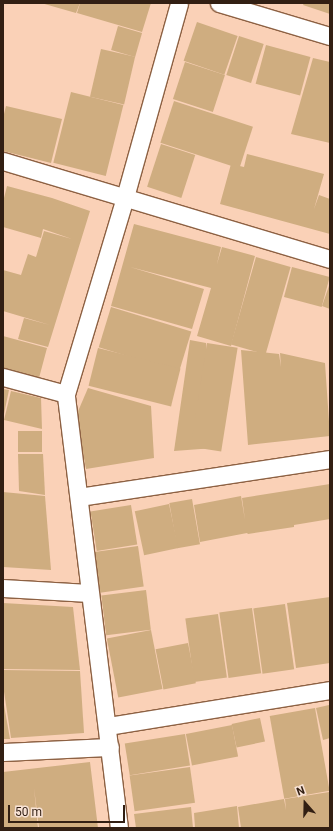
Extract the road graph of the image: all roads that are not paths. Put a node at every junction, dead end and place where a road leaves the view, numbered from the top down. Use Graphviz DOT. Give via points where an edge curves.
graph roads {
  1 [pos="179,3"];
  2 [pos="219,3"];
  3 [pos="330,36"];
  4 [pos="3,161"];
  5 [pos="125,197"];
  6 [pos="330,259"];
  7 [pos="3,376"];
  8 [pos="66,394"];
  9 [pos="330,459"];
  10 [pos="79,497"];
  11 [pos="3,588"];
  12 [pos="90,593"];
  13 [pos="330,690"];
  14 [pos="108,726"];
  15 [pos="110,748"];
  16 [pos="3,752"];
  17 [pos="119,828"];
  1 -- 5 [label="street"];
  2 -- 3 [label="street"];
  4 -- 5 [label="street"];
  5 -- 6 [label="street"];
  5 -- 8 [label="street"];
  7 -- 8 [label="street"];
  8 -- 10 [label="street"];
  9 -- 10 [label="street"];
  10 -- 12 [label="street"];
  11 -- 12 [label="street"];
  12 -- 14 [label="street"];
  13 -- 14 [label="street"];
  14 -- 15 [label="street"];
  15 -- 16 [label="street"];
  15 -- 17 [label="street"];
}
